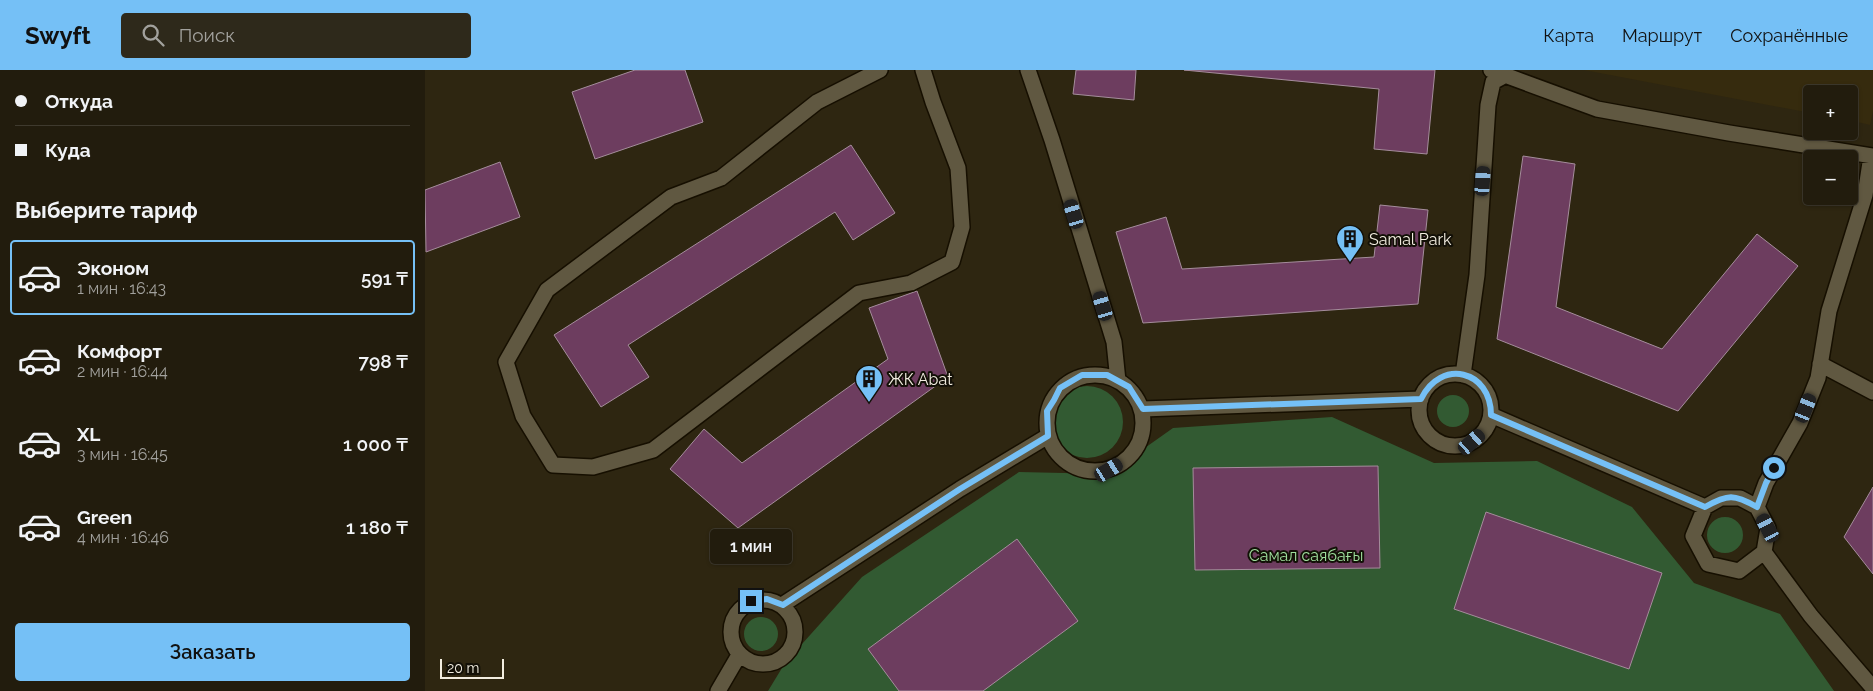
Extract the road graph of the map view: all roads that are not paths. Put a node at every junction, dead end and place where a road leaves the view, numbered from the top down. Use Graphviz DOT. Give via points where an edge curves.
graph roads {
  1 [pos="880,70"];
  2 [pos="923,70"];
  3 [pos="1028,70"];
  4 [pos="1500,72"];
  5 [pos="1872,156"];
  6 [pos="1820,364"];
  7 [pos="1463,374"];
  8 [pos="1118,381"];
  9 [pos="1873,392"];
  10 [pos="1421,399"];
  11 [pos="1143,409"];
  12 [pos="1491,415"];
  13 [pos="1048,436"];
  14 [pos="1705,507"];
  15 [pos="1757,507"];
  16 [pos="1764,552"];
  17 [pos="783,605"];
  18 [pos="739,655"];
  19 [pos="1873,688"];
  20 [pos="718,691"];
  1 -- 2 [label="street" via="817,102 721,178 671,197 547,290 506,362 523,416 553,465 593,467 653,450 859,292 911,283 952,262 962,227 958,168"];
  3 -- 8 [label="street" via="1114,342"];
  4 -- 5 [label="street" via="1597,110"];
  4 -- 7 [label="street" via="1493,82 1488,105 1477,275"];
  5 -- 6 [label="street" via="1865,195 1829,311"];
  6 -- 9 [label="street"];
  6 -- 15 [label="street" via="1818,378 1800,423 1766,483"];
  7 -- 10 [label="street" via="1442,376 1426,389"];
  7 -- 12 [label="street" via="1473,378 1488,394"];
  8 -- 11 [label="street" via="1129,387"];
  8 -- 13 [label="street" via="1107,375 1082,375 1060,388 1047,411"];
  10 -- 11 [label="street"];
  10 -- 12 [label="street" via="1420,416 1427,431 1439,442 1456,446 1472,442 1484,431"];
  11 -- 13 [label="street" via="1143,435 1131,457 1109,470 1083,471 1061,458"];
  12 -- 14 [label="street"];
  13 -- 17 [label="street" via="960,489"];
  14 -- 15 [label="street" via="1721,498 1740,498"];
  14 -- 16 [label="street" via="1693,536 1708,564 1739,571"];
  15 -- 16 [label="street" via="1768,528"];
  16 -- 19 [label="street" via="1811,616"];
  17 -- 18 [label="street" via="767,599 751,601 738,610 731,625 731,641"];
  17 -- 18 [label="street" via="793,620 795,637 788,654 773,664 755,664"];
  18 -- 20 [label="street"];
}
